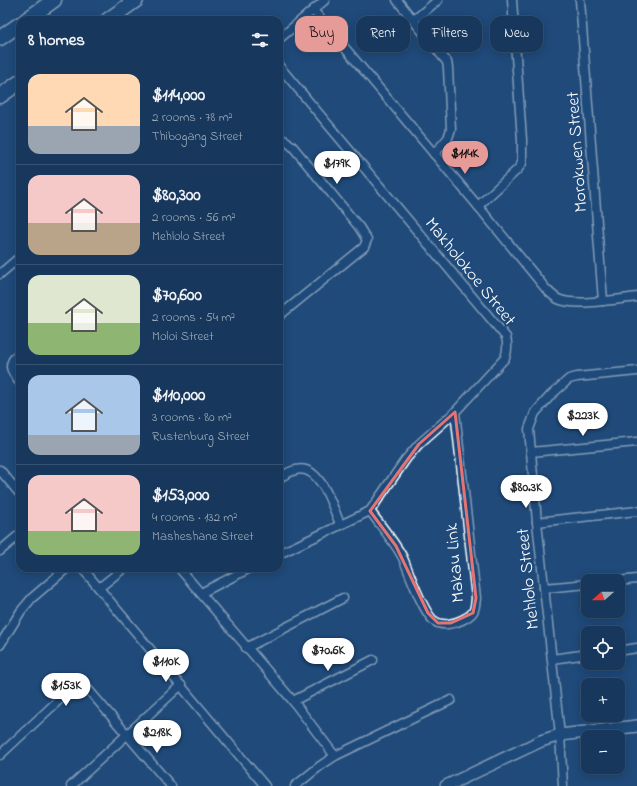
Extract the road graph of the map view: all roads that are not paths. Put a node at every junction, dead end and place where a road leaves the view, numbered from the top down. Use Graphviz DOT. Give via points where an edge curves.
graph roads {
  1 [pos="54,0"];
  2 [pos="136,0"];
  3 [pos="325,0"];
  4 [pos="397,0"];
  5 [pos="438,0"];
  6 [pos="512,0"];
  7 [pos="580,0"];
  8 [pos="313,10"];
  9 [pos="32,16"];
  10 [pos="114,16"];
  11 [pos="414,20"];
  12 [pos="16,27"];
  13 [pos="283,36"];
  14 [pos="0,38"];
  15 [pos="283,71"];
  16 [pos="16,85"];
  17 [pos="0,96"];
  18 [pos="283,140"];
  19 [pos="434,154"];
  20 [pos="478,206"];
  21 [pos="16,260"];
  22 [pos="0,274"];
  23 [pos="637,297"];
  24 [pos="603,301"];
  25 [pos="283,313"];
  26 [pos="16,356"];
  27 [pos="637,371"];
  28 [pos="16,377"];
  29 [pos="455,412"];
  30 [pos="637,442"];
  31 [pos="531,452"];
  32 [pos="0,470"];
  33 [pos="283,476"];
  34 [pos="16,489"];
  35 [pos="370,511"];
  36 [pos="637,511"];
  37 [pos="537,522"];
  38 [pos="340,524"];
  39 [pos="16,537"];
  40 [pos="0,551"];
  41 [pos="283,552"];
  42 [pos="62,572"];
  43 [pos="85,572"];
  44 [pos="119,572"];
  45 [pos="183,572"];
  46 [pos="242,572"];
  47 [pos="637,579"];
  48 [pos="625,580"];
  49 [pos="581,585"];
  50 [pos="99,588"];
  51 [pos="544,588"];
  52 [pos="201,593"];
  53 [pos="343,598"];
  54 [pos="0,645"];
  55 [pos="246,648"];
  56 [pos="637,648"];
  57 [pos="625,650"];
  58 [pos="581,655"];
  59 [pos="552,659"];
  60 [pos="373,660"];
  61 [pos="181,685"];
  62 [pos="451,700"];
  63 [pos="293,702"];
  64 [pos="637,726"];
  65 [pos="128,734"];
  66 [pos="560,735"];
  67 [pos="0,756"];
  68 [pos="335,756"];
  69 [pos="71,786"];
  70 [pos="171,786"];
  71 [pos="265,786"];
  72 [pos="295,786"];
  73 [pos="446,786"];
  74 [pos="564,786"];
  1 -- 9 [label="highway"];
  2 -- 10 [label="highway"];
  3 -- 8 [label="street"];
  4 -- 11 [label="street"];
  5 -- 11 [label="street"];
  6 -- 20 [label="street" via="522,163 514,174"];
  7 -- 24 [label="street, Morokwen Street"];
  8 -- 13 [label="street"];
  8 -- 19 [label="street"];
  11 -- 19 [label="street" via="444,57 448,68 451,129 448,138"];
  12 -- 14 [label="highway"];
  15 -- 29 [label="street, Makholokoe Street" via="506,337 508,351 505,358"];
  16 -- 17 [label="highway"];
  18 -- 25 [label="street" via="293,148 367,240 364,247"];
  19 -- 20 [label="street"];
  20 -- 24 [label="street" via="546,289 559,300"];
  21 -- 22 [label="street"];
  23 -- 24 [label="street"];
  26 -- 28 [label="street" via="11,364"];
  27 -- 31 [label="street, Mehlolo Street" via="569,379 535,413 529,429"];
  29 -- 35 [label="street, Makholokoe Street" via="406,459"];
  29 -- 35 [label="street, Makau Link" via="476,598 473,613 462,620 443,625 434,620 420,598 396,546"];
  30 -- 31 [label="street"];
  31 -- 37 [label="street, Mehlolo Street"];
  32 -- 34 [label="street"];
  33 -- 38 [label="street" via="297,470 315,474"];
  35 -- 38 [label="street"];
  36 -- 37 [label="street"];
  37 -- 51 [label="street, Mehlolo Street"];
  38 -- 41 [label="street"];
  39 -- 40 [label="street"];
  42 -- 54 [label="street" via="32,598"];
  43 -- 50 [label="street"];
  44 -- 50 [label="street"];
  45 -- 52 [label="street"];
  46 -- 52 [label="street"];
  47 -- 48 [label="street"];
  49 -- 51 [label="street"];
  50 -- 61 [label="street"];
  51 -- 59 [label="street, Mehlolo Street"];
  52 -- 55 [label="street"];
  53 -- 55 [label="street"];
  55 -- 63 [label="street"];
  56 -- 57 [label="street"];
  58 -- 59 [label="street"];
  59 -- 66 [label="street, Mehlolo Street"];
  60 -- 63 [label="street"];
  61 -- 65 [label="street"];
  61 -- 71 [label="street"];
  62 -- 68 [label="street"];
  63 -- 68 [label="street"];
  64 -- 66 [label="street"];
  65 -- 67 [label="street" via="87,688 78,683"];
  65 -- 69 [label="street"];
  65 -- 70 [label="street"];
  66 -- 73 [label="street" via="541,741"];
  66 -- 74 [label="street, Mehlolo Street"];
  68 -- 72 [label="street"];
}
